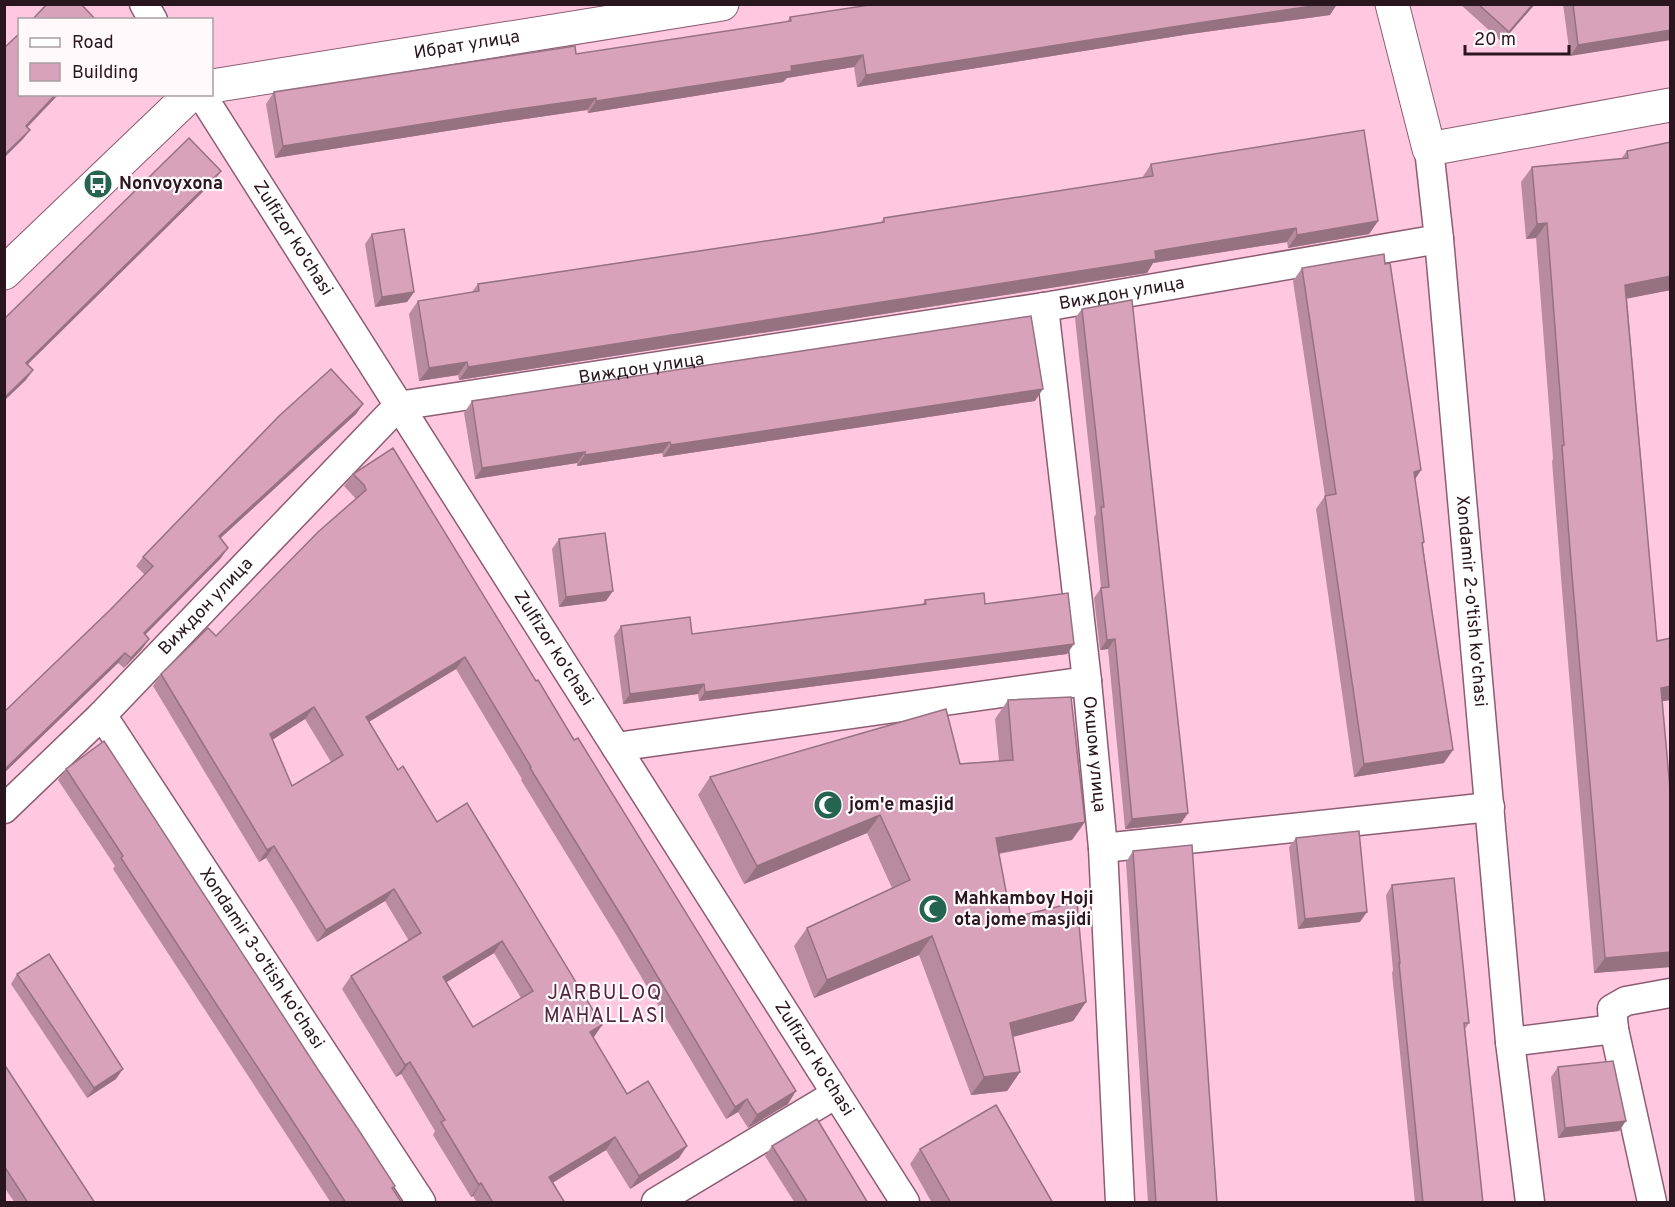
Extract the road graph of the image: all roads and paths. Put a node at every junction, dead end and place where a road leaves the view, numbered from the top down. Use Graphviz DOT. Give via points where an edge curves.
graph roads {
  1 [pos="144,4"];
  2 [pos="722,4"];
  3 [pos="1392,4"];
  4 [pos="152,18"];
  5 [pos="213,86"];
  6 [pos="189,96"];
  7 [pos="202,96"];
  8 [pos="1671,105"];
  9 [pos="1429,149"];
  10 [pos="1439,239"];
  11 [pos="4,273"];
  12 [pos="1044,307"];
  13 [pos="398,406"];
  14 [pos="1087,681"];
  15 [pos="102,715"];
  16 [pos="616,747"];
  17 [pos="1490,807"];
  18 [pos="4,809"];
  19 [pos="1103,848"];
  20 [pos="1671,993"];
  21 [pos="1616,1017"];
  22 [pos="1510,1042"];
  23 [pos="836,1094"];
  24 [pos="421,1203"];
  25 [pos="656,1203"];
  26 [pos="905,1203"];
  27 [pos="1120,1203"];
  28 [pos="1530,1203"];
  29 [pos="1652,1203"];
  1 -- 4 [label="street"];
  2 -- 5 [label="street, Ибрат улица"];
  3 -- 9 [label="street, Xondamir 2-o'tish ko'chasi"];
  6 -- 11 [label="street"];
  7 -- 13 [label="street, Zulfizor ko'chasi"];
  8 -- 9 [label="street"];
  9 -- 10 [label="street, Xondamir 2-o'tish ko'chasi"];
  10 -- 12 [label="street, Виждон улица"];
  10 -- 17 [label="street, Xondamir 2-o'tish ko'chasi"];
  12 -- 13 [label="street, Виждон улица"];
  12 -- 14 [label="street, Окшом улица"];
  13 -- 15 [label="street, Виждон улица"];
  13 -- 16 [label="street, Zulfizor ko'chasi"];
  14 -- 16 [label="street"];
  14 -- 19 [label="street, Окшом улица"];
  15 -- 18 [label="street, Виждон улица"];
  15 -- 24 [label="street, Xondamir 3-o'tish ko'chasi"];
  16 -- 23 [label="street, Zulfizor ko'chasi"];
  17 -- 19 [label="street"];
  17 -- 22 [label="street, Xondamir 2-o'tish ko'chasi"];
  19 -- 27 [label="street, Окшом улица"];
  20 -- 21 [label="street" via="1626,1001"];
  21 -- 22 [label="street"];
  21 -- 29 [label="street"];
  22 -- 28 [label="street, Xondamir 2-o'tish ko'chasi"];
  23 -- 25 [label="street"];
  23 -- 26 [label="street, Zulfizor ko'chasi"];
}
